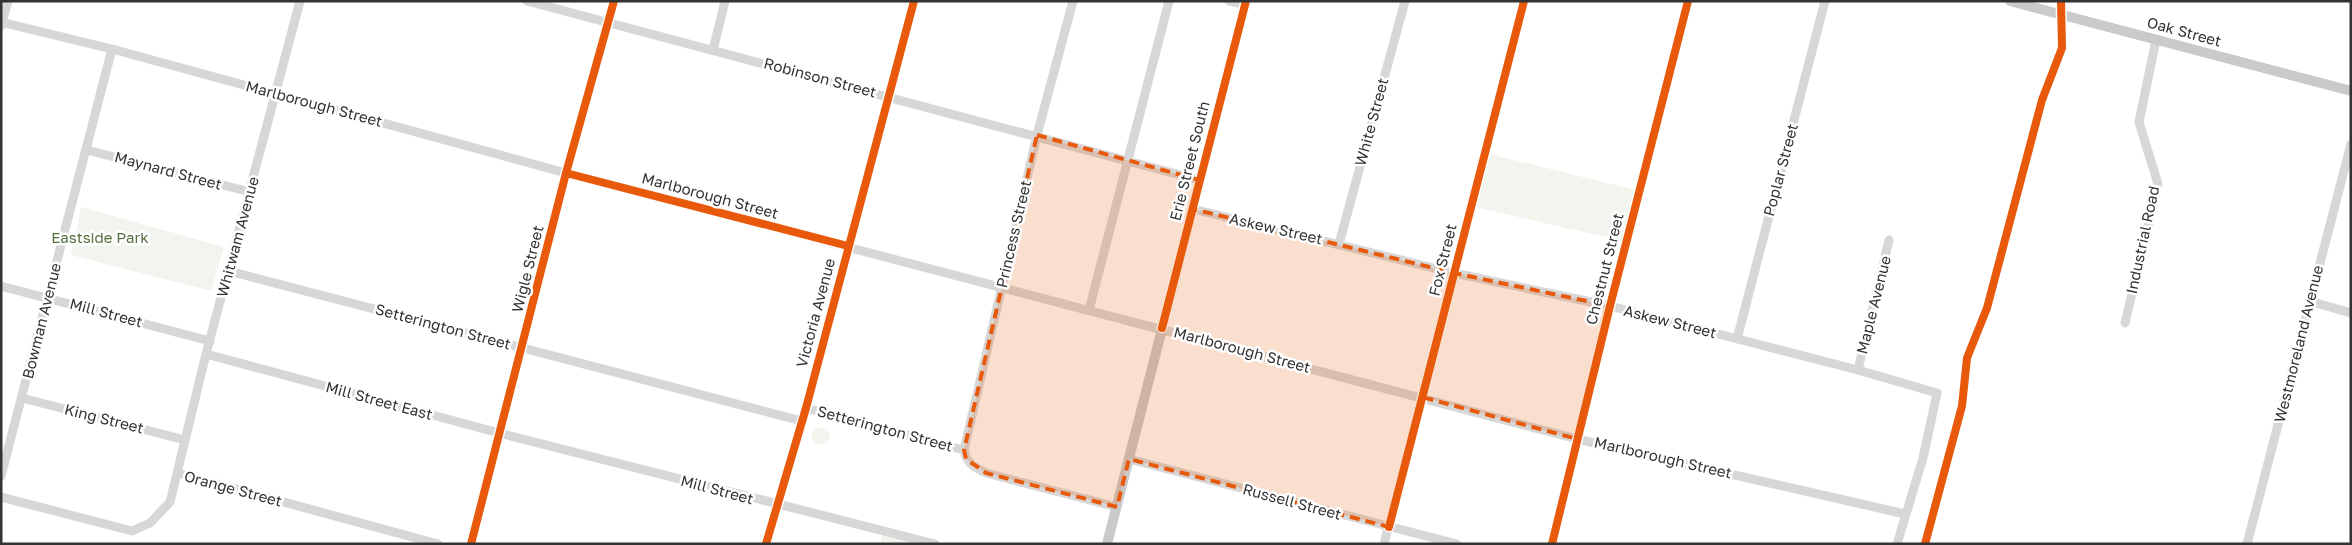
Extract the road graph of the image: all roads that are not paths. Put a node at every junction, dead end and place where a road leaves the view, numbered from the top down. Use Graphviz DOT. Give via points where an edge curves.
graph roads {
  1 [pos="8,1"];
  2 [pos="300,1"];
  3 [pos="527,1"];
  4 [pos="614,1"];
  5 [pos="726,1"];
  6 [pos="914,1"];
  7 [pos="1073,1"];
  8 [pos="1169,1"];
  9 [pos="1229,1"];
  10 [pos="1405,1"];
  11 [pos="1524,1"];
  12 [pos="1688,1"];
  13 [pos="1825,1"];
  14 [pos="2010,1"];
  15 [pos="1246,3"];
  16 [pos="2,23"];
  17 [pos="608,23"];
  18 [pos="2156,40"];
  19 [pos="112,49"];
  20 [pos="713,50"];
  21 [pos="2351,91"];
  22 [pos="275,93"];
  23 [pos="888,96"];
  24 [pos="1036,135"];
  25 [pos="2351,144"];
  26 [pos="87,150"];
  27 [pos="1129,160"];
  28 [pos="566,173"];
  29 [pos="1199,180"];
  30 [pos="250,192"];
  31 [pos="1193,209"];
  32 [pos="1889,240"];
  33 [pos="1339,244"];
  34 [pos="848,246"];
  35 [pos="229,271"];
  36 [pos="1454,274"];
  37 [pos="1,286"];
  38 [pos="1002,288"];
  39 [pos="48,298"];
  40 [pos="2310,301"];
  41 [pos="1610,306"];
  42 [pos="1089,310"];
  43 [pos="2351,313"];
  44 [pos="2125,323"];
  45 [pos="1162,328"];
  46 [pos="1737,339"];
  47 [pos="210,340"];
  48 [pos="522,348"];
  49 [pos="206,354"];
  50 [pos="1858,370"];
  51 [pos="1422,397"];
  52 [pos="22,398"];
  53 [pos="806,408"];
  54 [pos="802,421"];
  55 [pos="499,433"];
  56 [pos="1577,439"];
  57 [pos="185,440"];
  58 [pos="964,450"];
  59 [pos="1128,459"];
  60 [pos="177,473"];
  61 [pos="1,476"];
  62 [pos="1,497"];
  63 [pos="777,505"];
  64 [pos="1117,507"];
  65 [pos="1905,514"];
  66 [pos="1389,527"];
  67 [pos="438,544"];
  68 [pos="471,544"];
  69 [pos="766,544"];
  70 [pos="935,544"];
  71 [pos="1107,544"];
  72 [pos="1384,544"];
  73 [pos="1457,544"];
  74 [pos="1552,544"];
  75 [pos="1897,544"];
  76 [pos="2247,544"];
  1 -- 16 [label="street"];
  2 -- 22 [label="street, Whitwam Avenue"];
  3 -- 17 [label="street, Robinson Street"];
  4 -- 17 [label="street, Wigle Street"];
  5 -- 20 [label="street"];
  6 -- 23 [label="street, Victoria Avenue"];
  7 -- 24 [label="street, Princess Street"];
  8 -- 27 [label="street"];
  9 -- 15 [label="street"];
  10 -- 33 [label="street, White Street"];
  11 -- 36 [label="street, Fox Street"];
  12 -- 41 [label="street, Chestnut Street"];
  13 -- 46 [label="street, Poplar Street"];
  14 -- 18 [label="main road, Oak Street"];
  15 -- 29 [label="main road, Erie Street South"];
  16 -- 19 [label="street, Marlborough Street"];
  17 -- 20 [label="street, Robinson Street"];
  17 -- 28 [label="street, Wigle Street"];
  18 -- 21 [label="main road, Oak Street"];
  18 -- 44 [label="street, Industrial Road" via="2139,122 2158,184"];
  19 -- 22 [label="street, Marlborough Street"];
  19 -- 26 [label="street, Bowman Avenue"];
  20 -- 23 [label="street, Robinson Street"];
  22 -- 28 [label="street, Marlborough Street"];
  22 -- 30 [label="street, Whitwam Avenue"];
  23 -- 24 [label="street, Robinson Street"];
  23 -- 34 [label="street, Victoria Avenue"];
  24 -- 27 [label="street, Robinson Street"];
  24 -- 38 [label="street, Princess Street"];
  25 -- 40 [label="street, Westmoreland Avenue"];
  26 -- 30 [label="street, Maynard Street"];
  26 -- 39 [label="street, Bowman Avenue"];
  27 -- 29 [label="street, Robinson Street"];
  27 -- 42 [label="street"];
  28 -- 34 [label="street, Marlborough Street"];
  28 -- 48 [label="street, Wigle Street"];
  29 -- 31 [label="main road, Erie Street South"];
  30 -- 35 [label="street, Whitwam Avenue"];
  31 -- 33 [label="street, Askew Street"];
  31 -- 45 [label="main road, Erie Street South"];
  32 -- 50 [label="street, Maple Avenue"];
  33 -- 36 [label="street, Askew Street"];
  34 -- 38 [label="street, Marlborough Street"];
  34 -- 53 [label="street, Victoria Avenue"];
  35 -- 47 [label="street, Whitwam Avenue"];
  35 -- 48 [label="street, Setterington Street"];
  36 -- 41 [label="street, Askew Street"];
  36 -- 51 [label="street, Fox Street"];
  37 -- 39 [label="street, Mill Street"];
  38 -- 42 [label="street, Marlborough Street"];
  38 -- 58 [label="street, Princess Street"];
  39 -- 47 [label="street, Mill Street"];
  39 -- 52 [label="street, Bowman Avenue"];
  40 -- 43 [label="street"];
  40 -- 76 [label="street, Westmoreland Avenue"];
  41 -- 46 [label="street, Askew Street"];
  41 -- 56 [label="street, Chestnut Street"];
  42 -- 45 [label="street, Marlborough Street"];
  45 -- 51 [label="street, Marlborough Street"];
  45 -- 59 [label="main road, Erie Street South"];
  46 -- 50 [label="street, Askew Street"];
  47 -- 49 [label="street, Whitwam Avenue"];
  48 -- 54 [label="street, Setterington Street"];
  48 -- 55 [label="street, Wigle Street"];
  49 -- 55 [label="street, Mill Street East"];
  49 -- 57 [label="street, Whitwam Avenue"];
  50 -- 65 [label="street, Askew Street" via="1937,393 1923,458"];
  51 -- 56 [label="street, Marlborough Street"];
  51 -- 66 [label="street, Fox Street"];
  52 -- 57 [label="street, King Street"];
  52 -- 61 [label="street, Bowman Avenue"];
  53 -- 54 [label="street, Victoria Avenue"];
  53 -- 58 [label="street, Setterington Street"];
  54 -- 63 [label="street, Victoria Avenue"];
  55 -- 63 [label="street, Mill Street"];
  55 -- 68 [label="street, Wigle Street"];
  56 -- 65 [label="street, Marlborough Street"];
  56 -- 74 [label="street, Chestnut Street"];
  57 -- 60 [label="street, Whitwam Avenue"];
  58 -- 64 [label="street" via="972,466 1022,483"];
  59 -- 64 [label="main road, Erie Street South"];
  59 -- 66 [label="street, Russell Street"];
  60 -- 62 [label="street, Orange Street" via="170,502 150,523 132,531"];
  60 -- 67 [label="street, Orange Street"];
  63 -- 69 [label="street, Victoria Avenue"];
  63 -- 70 [label="street, Mill Street"];
  64 -- 71 [label="main road, Erie Street South"];
  65 -- 75 [label="street"];
  66 -- 72 [label="street, Fox Street"];
  66 -- 73 [label="street, Russell Street"];
}
